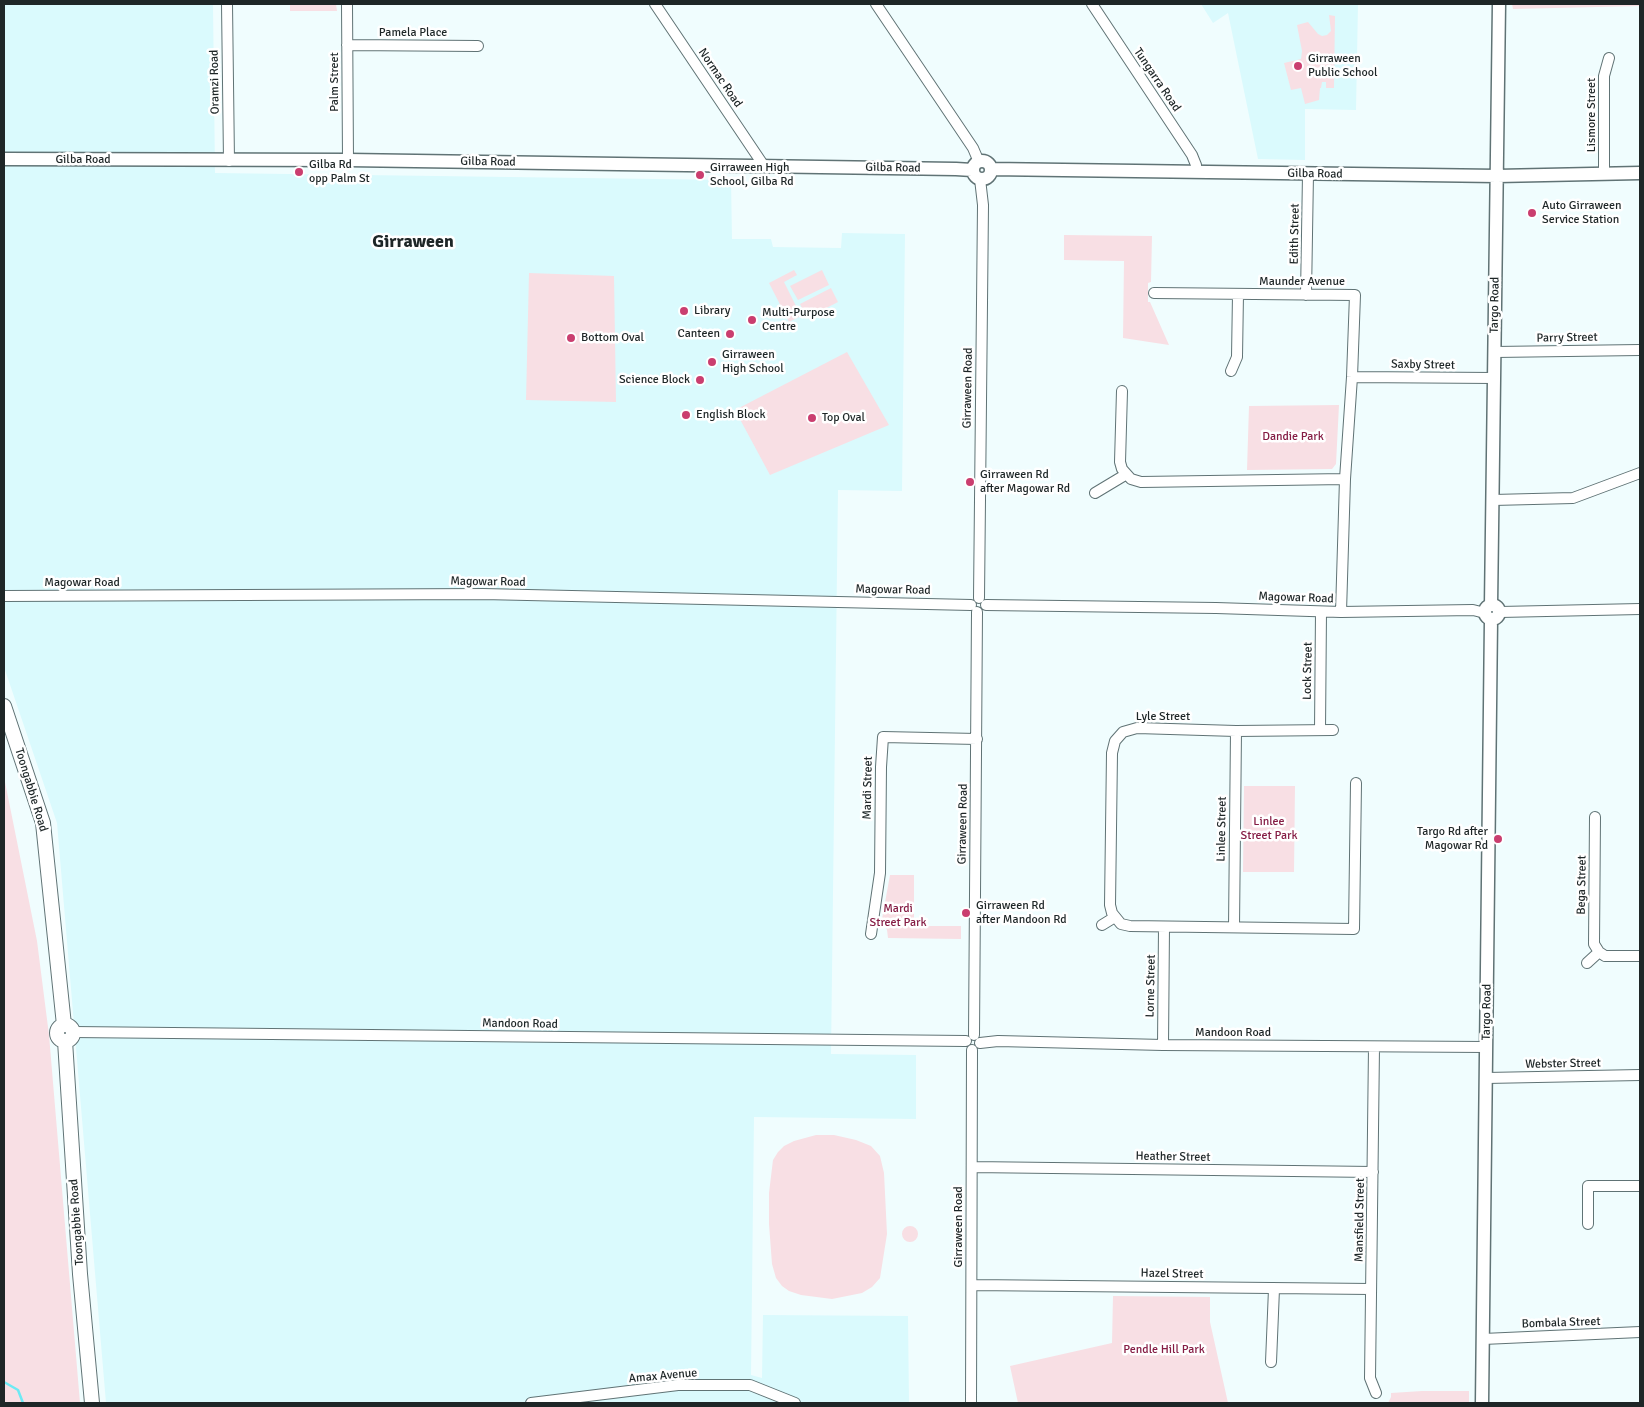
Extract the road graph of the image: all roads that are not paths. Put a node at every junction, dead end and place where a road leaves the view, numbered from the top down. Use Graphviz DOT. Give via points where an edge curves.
graph roads {
  1 [pos="227,4"];
  2 [pos="346,4"];
  3 [pos="655,4"];
  4 [pos="876,4"];
  5 [pos="1092,4"];
  6 [pos="1499,4"];
  7 [pos="347,45"];
  8 [pos="478,46"];
  9 [pos="1609,58"];
  10 [pos="4,160"];
  11 [pos="348,160"];
  12 [pos="229,161"];
  13 [pos="764,166"];
  14 [pos="977,170"];
  15 [pos="1196,172"];
  16 [pos="1640,172"];
  17 [pos="1604,173"];
  18 [pos="1308,174"];
  19 [pos="1497,176"];
  20 [pos="1154,293"];
  21 [pos="1238,294"];
  22 [pos="1306,295"];
  23 [pos="1640,350"];
  24 [pos="1495,352"];
  25 [pos="1231,371"];
  26 [pos="1352,377"];
  27 [pos="1494,378"];
  28 [pos="1122,390"];
  29 [pos="1640,473"];
  30 [pos="1125,475"];
  31 [pos="1345,479"];
  32 [pos="1095,492"];
  33 [pos="1493,500"];
  34 [pos="4,596"];
  35 [pos="978,605"];
  36 [pos="1640,609"];
  37 [pos="1321,612"];
  38 [pos="1341,612"];
  39 [pos="1492,612"];
  40 [pos="4,706"];
  41 [pos="1320,730"];
  42 [pos="1334,730"];
  43 [pos="1236,731"];
  44 [pos="977,739"];
  45 [pos="1356,782"];
  46 [pos="1595,817"];
  47 [pos="1115,917"];
  48 [pos="1102,925"];
  49 [pos="1164,926"];
  50 [pos="1234,927"];
  51 [pos="871,934"];
  52 [pos="1599,952"];
  53 [pos="1640,956"];
  54 [pos="1587,963"];
  55 [pos="67,1033"];
  56 [pos="973,1042"];
  57 [pos="1162,1045"];
  58 [pos="1374,1047"];
  59 [pos="1486,1047"];
  60 [pos="1640,1075"];
  61 [pos="1486,1078"];
  62 [pos="972,1167"];
  63 [pos="1373,1172"];
  64 [pos="1640,1186"];
  65 [pos="1588,1224"];
  66 [pos="972,1285"];
  67 [pos="1274,1289"];
  68 [pos="1371,1289"];
  69 [pos="1640,1332"];
  70 [pos="1483,1339"];
  71 [pos="1272,1362"];
  72 [pos="1376,1394"];
  73 [pos="92,1403"];
  74 [pos="531,1403"];
  75 [pos="795,1403"];
  76 [pos="971,1403"];
  77 [pos="1482,1403"];
  1 -- 12 [label="street, Oramzi Road"];
  2 -- 7 [label="street, Palm Street"];
  3 -- 13 [label="street, Normac Road"];
  4 -- 14 [label="street, Girraween Road" via="972,147"];
  5 -- 15 [label="street, Tungarra Road" via="1192,155"];
  6 -- 19 [label="street, Targo Road"];
  7 -- 8 [label="street, Pamela Place"];
  7 -- 11 [label="street, Palm Street"];
  9 -- 17 [label="street, Lismore Street" via="1604,76"];
  10 -- 12 [label="street, Gilba Road"];
  11 -- 12 [label="street, Gilba Road"];
  11 -- 13 [label="street, Gilba Road"];
  13 -- 14 [label="street, Gilba Road"];
  14 -- 15 [label="street, Gilba Road" via="987,163 991,169"];
  14 -- 35 [label="street, Girraween Road" via="983,205"];
  15 -- 18 [label="street, Gilba Road"];
  16 -- 17 [label="street, Gilba Road"];
  17 -- 19 [label="street, Gilba Road"];
  18 -- 19 [label="street, Gilba Road"];
  18 -- 22 [label="street, Edith Street"];
  19 -- 24 [label="street, Targo Road"];
  20 -- 21 [label="street, Maunder Avenue"];
  21 -- 22 [label="street, Maunder Avenue"];
  21 -- 25 [label="street" via="1237,357"];
  22 -- 26 [label="street, Maunder Avenue" via="1355,295"];
  23 -- 24 [label="street, Parry Street"];
  24 -- 27 [label="street, Targo Road"];
  26 -- 27 [label="street, Saxby Street"];
  26 -- 31 [label="street, Maunder Avenue"];
  27 -- 33 [label="street, Targo Road"];
  28 -- 30 [label="street" via="1120,462"];
  29 -- 33 [label="street" via="1573,498"];
  30 -- 31 [label="street" via="1141,482"];
  30 -- 32 [label="street"];
  31 -- 38 [label="street, Maunder Avenue"];
  33 -- 39 [label="street, Targo Road"];
  34 -- 35 [label="street, Magowar Road" via="482,594"];
  35 -- 37 [label="street, Magowar Road"];
  35 -- 44 [label="street, Girraween Road"];
  36 -- 39 [label="street, Magowar Road"];
  37 -- 38 [label="street, Magowar Road"];
  37 -- 41 [label="street, Lock Street"];
  38 -- 39 [label="street, Magowar Road"];
  39 -- 59 [label="street, Targo Road"];
  40 -- 55 [label="main road, Toongabbie Road" via="43,823"];
  41 -- 42 [label="street, Lyle Street"];
  41 -- 43 [label="street, Lyle Street"];
  43 -- 47 [label="street, Lyle Street" via="1137,728 1117,737 1112,752 1110,905"];
  43 -- 50 [label="street, Linlee Street"];
  44 -- 51 [label="street, Mardi Street" via="883,737 880,873"];
  44 -- 56 [label="street, Girraween Road"];
  45 -- 50 [label="street" via="1354,929"];
  46 -- 52 [label="street, Bega Street" via="1593,938"];
  47 -- 48 [label="street"];
  47 -- 49 [label="street" via="1125,925"];
  49 -- 50 [label="street"];
  49 -- 57 [label="street, Lorne Street"];
  52 -- 53 [label="street" via="1609,957"];
  52 -- 54 [label="street"];
  55 -- 56 [label="street, Mandoon Road"];
  55 -- 73 [label="main road, Toongabbie Road" via="80,1274"];
  56 -- 57 [label="street, Mandoon Road"];
  56 -- 62 [label="street, Girraween Road"];
  57 -- 58 [label="street, Mandoon Road"];
  58 -- 59 [label="street, Mandoon Road"];
  58 -- 63 [label="street, Mansfield Street"];
  59 -- 61 [label="street, Targo Road"];
  60 -- 61 [label="street, Webster Street"];
  61 -- 70 [label="street, Targo Road"];
  62 -- 63 [label="street, Heather Street"];
  62 -- 66 [label="street, Girraween Road"];
  63 -- 68 [label="street, Mansfield Street"];
  64 -- 65 [label="street" via="1588,1186"];
  66 -- 67 [label="street, Hazel Street"];
  66 -- 76 [label="street, Girraween Road"];
  67 -- 68 [label="street, Hazel Street"];
  67 -- 71 [label="street"];
  68 -- 72 [label="street, Mansfield Street" via="1370,1378"];
  69 -- 70 [label="street, Bombala Street"];
  70 -- 77 [label="street, Targo Road"];
  74 -- 75 [label="street, Amax Avenue" via="678,1385 750,1385"];
}
